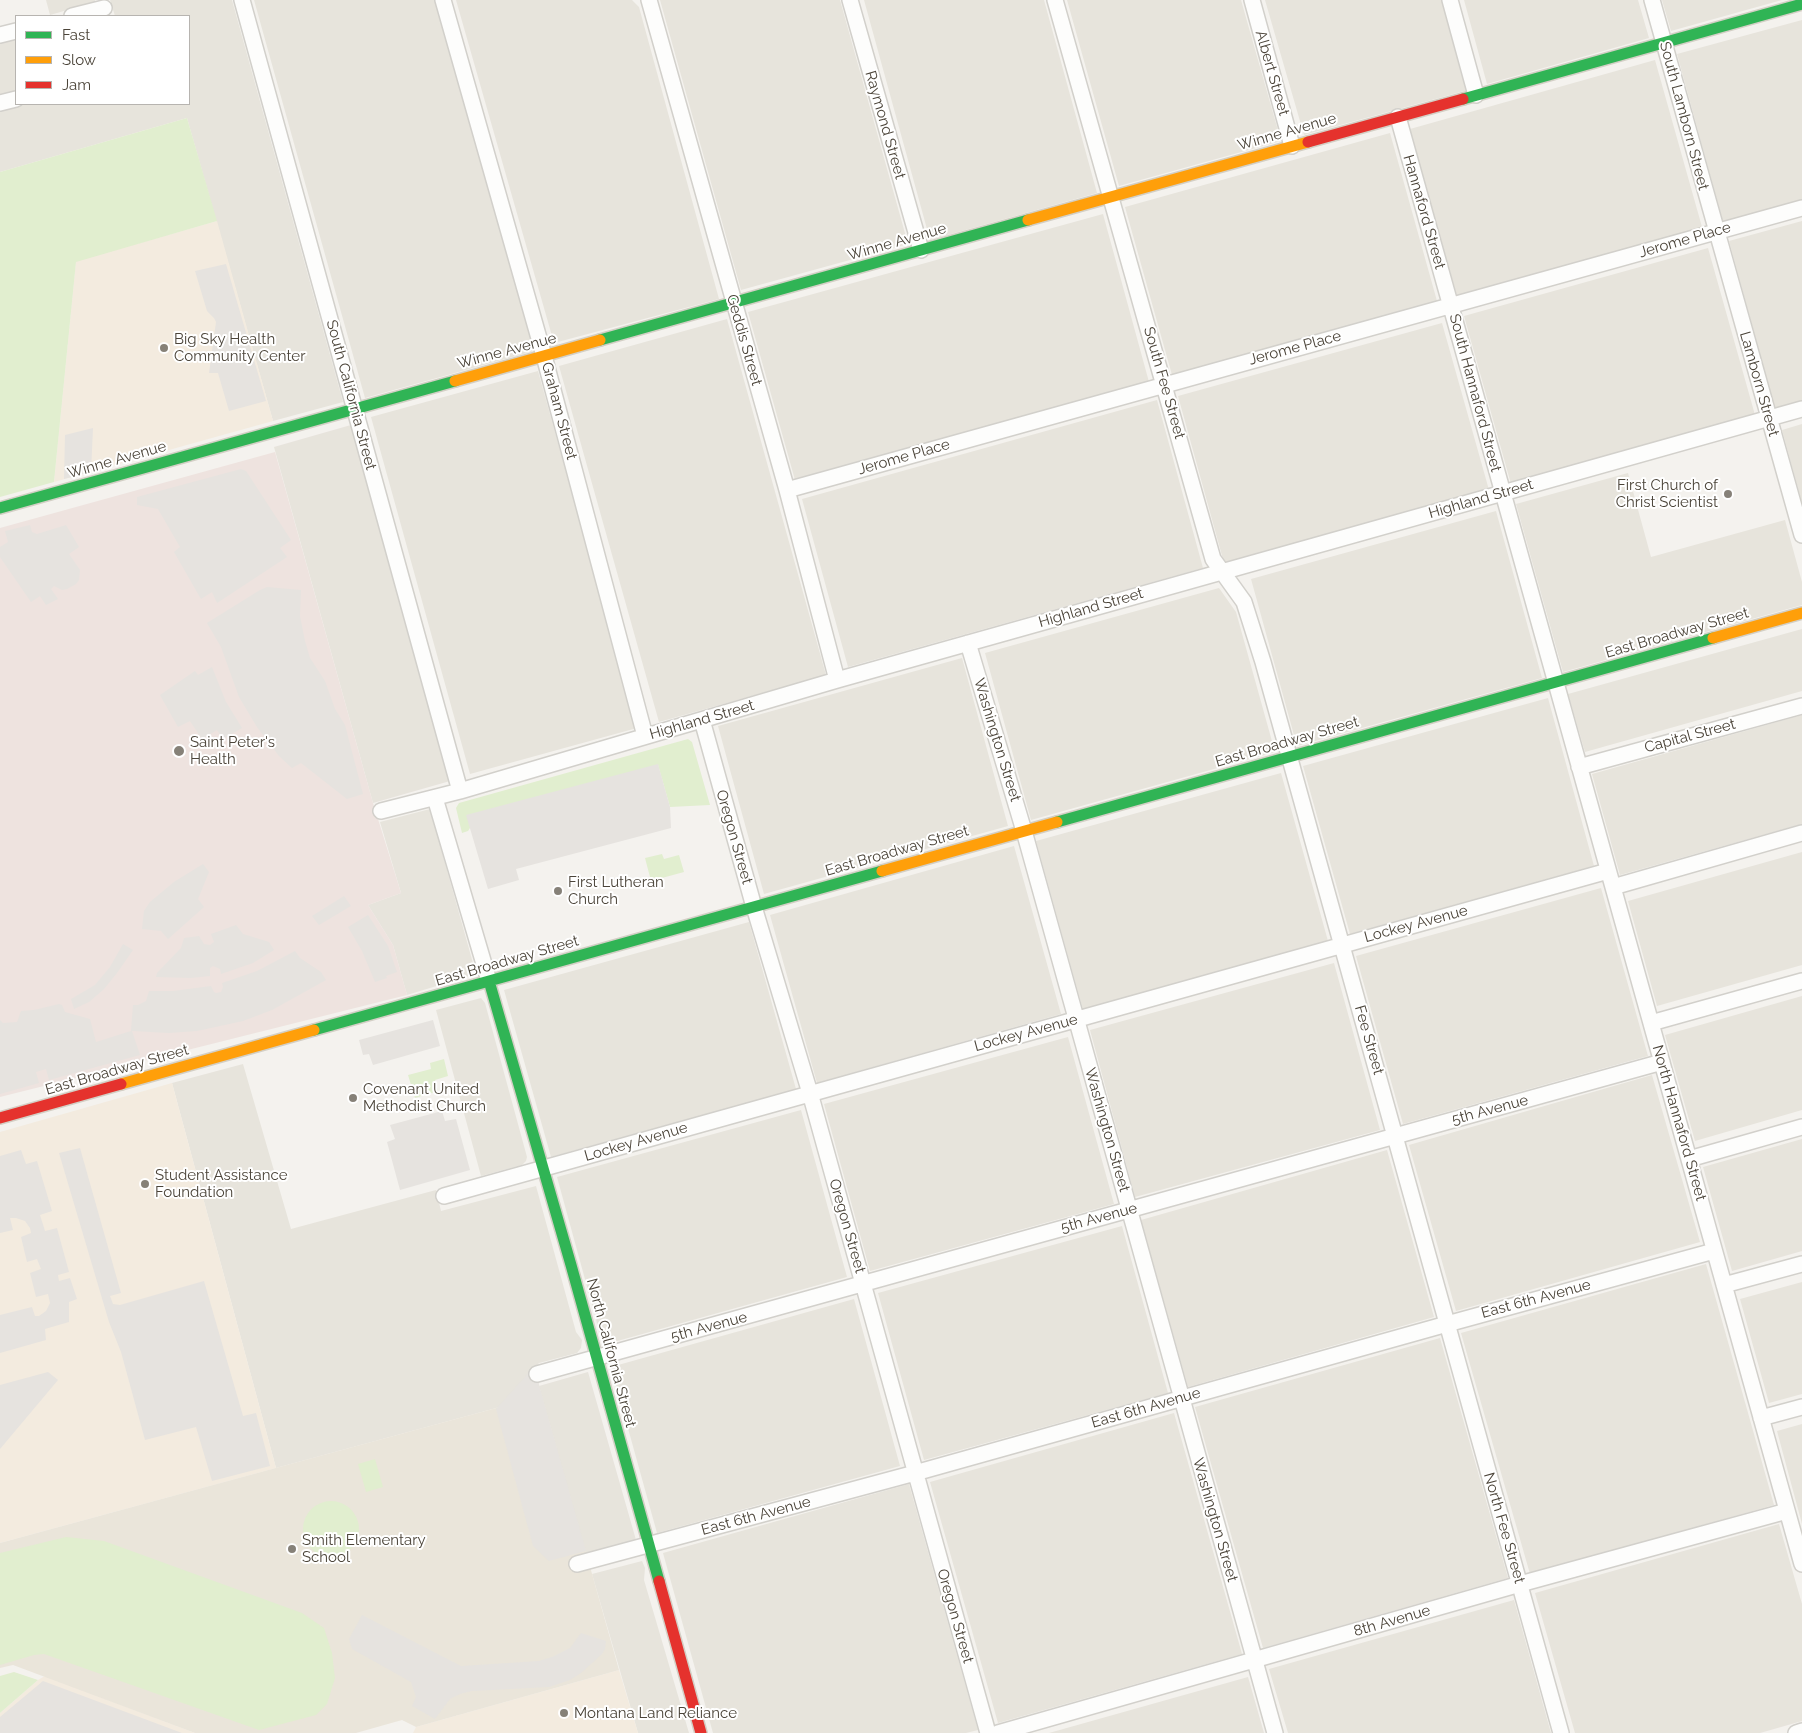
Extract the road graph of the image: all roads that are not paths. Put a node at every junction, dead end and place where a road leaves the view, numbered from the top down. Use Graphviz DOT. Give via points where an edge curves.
graph roads {
  1 [pos="242,0"];
  2 [pos="443,0"];
  3 [pos="649,0"];
  4 [pos="850,0"];
  5 [pos="1055,0"];
  6 [pos="1252,0"];
  7 [pos="1450,0"];
  8 [pos="1652,0"];
  9 [pos="1802,4"];
  10 [pos="104,8"];
  11 [pos="76,15"];
  12 [pos="15,31"];
  13 [pos="0,36"];
  14 [pos="1664,44"];
  15 [pos="1476,95"];
  16 [pos="15,99"];
  17 [pos="0,103"];
  18 [pos="1398,117"];
  19 [pos="1292,146"];
  20 [pos="1112,197"];
  21 [pos="1802,208"];
  22 [pos="1716,232"];
  23 [pos="921,250"];
  24 [pos="734,304"];
  25 [pos="1450,306"];
  26 [pos="544,356"];
  27 [pos="1164,384"];
  28 [pos="354,408"];
  29 [pos="1802,409"];
  30 [pos="1769,418"];
  31 [pos="788,490"];
  32 [pos="1502,494"];
  33 [pos="0,508"];
  34 [pos="1802,536"];
  35 [pos="1223,571"];
  36 [pos="1802,613"];
  37 [pos="968,643"];
  38 [pos="837,680"];
  39 [pos="1555,682"];
  40 [pos="1802,706"];
  41 [pos="702,720"];
  42 [pos="645,736"];
  43 [pos="1290,757"];
  44 [pos="1579,767"];
  45 [pos="460,791"];
  46 [pos="436,798"];
  47 [pos="382,810"];
  48 [pos="1024,831"];
  49 [pos="1802,834"];
  50 [pos="1608,871"];
  51 [pos="1613,887"];
  52 [pos="754,907"];
  53 [pos="1342,944"];
  54 [pos="489,981"];
  55 [pos="1802,981"];
  56 [pos="1076,1020"];
  57 [pos="1651,1024"];
  58 [pos="1662,1062"];
  59 [pos="810,1092"];
  60 [pos="0,1118"];
  61 [pos="1802,1127"];
  62 [pos="1395,1136"];
  63 [pos="1689,1159"];
  64 [pos="543,1168"];
  65 [pos="444,1196"];
  66 [pos="1129,1210"];
  67 [pos="1714,1250"];
  68 [pos="1802,1264"];
  69 [pos="863,1284"];
  70 [pos="1724,1285"];
  71 [pos="1447,1324"];
  72 [pos="597,1358"];
  73 [pos="537,1374"];
  74 [pos="1181,1398"];
  75 [pos="1802,1407"];
  76 [pos="1761,1418"];
  77 [pos="915,1473"];
  78 [pos="1787,1511"];
  79 [pos="648,1546"];
  80 [pos="1802,1560"];
  81 [pos="578,1564"];
  82 [pos="1520,1584"];
  83 [pos="1254,1661"];
  84 [pos="1802,1731"];
  85 [pos="701,1733"];
  86 [pos="988,1733"];
  87 [pos="998,1733"];
  88 [pos="1275,1733"];
  89 [pos="1561,1733"];
  90 [pos="1796,1733"];
  1 -- 28 [label="street, South California Street"];
  2 -- 26 [label="street, Graham Street"];
  3 -- 24 [label="street, Geddis Street"];
  4 -- 23 [label="street, Raymond Street"];
  5 -- 20 [label="street, South Fee Street"];
  6 -- 19 [label="street, Albert Street"];
  7 -- 15 [label="street"];
  8 -- 14 [label="street, South Lamborn Street"];
  9 -- 14 [label="street, Winne Avenue"];
  10 -- 11 [label="street"];
  12 -- 13 [label="street"];
  14 -- 15 [label="street, Winne Avenue"];
  14 -- 22 [label="street, South Lamborn Street"];
  15 -- 18 [label="street, Winne Avenue"];
  16 -- 17 [label="street"];
  18 -- 19 [label="street, Winne Avenue"];
  18 -- 25 [label="street, Hannaford Street"];
  19 -- 20 [label="street, Winne Avenue"];
  20 -- 23 [label="street, Winne Avenue"];
  20 -- 27 [label="street, South Fee Street"];
  21 -- 22 [label="street, Jerome Place"];
  22 -- 25 [label="street, Jerome Place"];
  22 -- 30 [label="street, Lamborn Street"];
  23 -- 24 [label="street, Winne Avenue"];
  24 -- 26 [label="street, Winne Avenue"];
  24 -- 31 [label="street, Geddis Street"];
  25 -- 27 [label="street, Jerome Place"];
  25 -- 32 [label="street, South Hannaford Street"];
  26 -- 28 [label="street, Winne Avenue"];
  26 -- 42 [label="street, Graham Street"];
  27 -- 31 [label="street, Jerome Place"];
  27 -- 35 [label="street, South Fee Street" via="1213,559"];
  28 -- 33 [label="street, Winne Avenue"];
  28 -- 45 [label="street, South California Street"];
  29 -- 30 [label="street, Highland Street"];
  30 -- 32 [label="street, Highland Street"];
  30 -- 34 [label="street, Lamborn Street"];
  31 -- 38 [label="street, Geddis Street"];
  32 -- 35 [label="street, Highland Street"];
  32 -- 39 [label="street, South Hannaford Street"];
  35 -- 37 [label="street, Highland Street"];
  35 -- 43 [label="street, South Fee Street" via="1244,602"];
  36 -- 39 [label="street, East Broadway Street"];
  37 -- 38 [label="street, Highland Street"];
  37 -- 48 [label="street, Washington Street"];
  38 -- 41 [label="street, Highland Street"];
  39 -- 43 [label="street, East Broadway Street"];
  39 -- 44 [label="street, North Hannaford Street"];
  40 -- 44 [label="street, Capital Street"];
  41 -- 42 [label="street, Highland Street"];
  41 -- 52 [label="street, Oregon Street"];
  42 -- 45 [label="street, Highland Street"];
  43 -- 48 [label="street, East Broadway Street"];
  43 -- 53 [label="street, Fee Street"];
  44 -- 50 [label="street, North Hannaford Street"];
  45 -- 46 [label="street, Highland Street"];
  46 -- 47 [label="street, Highland Street"];
  46 -- 54 [label="street"];
  48 -- 52 [label="street, East Broadway Street"];
  48 -- 56 [label="street, Washington Street"];
  49 -- 51 [label="street"];
  50 -- 51 [label="street, North Hannaford Street"];
  50 -- 53 [label="street, Lockey Avenue"];
  51 -- 57 [label="street, North Hannaford Street"];
  52 -- 54 [label="street, East Broadway Street"];
  52 -- 59 [label="street, Oregon Street"];
  53 -- 56 [label="street, Lockey Avenue"];
  53 -- 62 [label="street, Fee Street"];
  54 -- 60 [label="street, East Broadway Street"];
  54 -- 64 [label="street, North California Street"];
  55 -- 57 [label="street"];
  56 -- 59 [label="street, Lockey Avenue"];
  56 -- 66 [label="street, Washington Street"];
  57 -- 58 [label="street, North Hannaford Street"];
  58 -- 62 [label="street, 5th Avenue"];
  58 -- 63 [label="street, North Hannaford Street"];
  59 -- 64 [label="street, Lockey Avenue"];
  59 -- 69 [label="street, Oregon Street"];
  61 -- 63 [label="street"];
  62 -- 66 [label="street, 5th Avenue"];
  62 -- 71 [label="street, Fee Street"];
  63 -- 67 [label="street, North Hannaford Street"];
  64 -- 65 [label="street, Lockey Avenue"];
  64 -- 72 [label="street, North California Street"];
  66 -- 69 [label="street, 5th Avenue"];
  66 -- 74 [label="street, Washington Street"];
  67 -- 70 [label="street, North Hannaford Street"];
  67 -- 71 [label="street, East 6th Avenue"];
  68 -- 70 [label="street"];
  69 -- 72 [label="street, 5th Avenue"];
  69 -- 77 [label="street, Oregon Street"];
  70 -- 76 [label="street, North Hannaford Street"];
  71 -- 74 [label="street, East 6th Avenue"];
  71 -- 82 [label="street, North Fee Street"];
  72 -- 73 [label="street, 5th Avenue"];
  72 -- 79 [label="street, North California Street"];
  74 -- 77 [label="street, East 6th Avenue"];
  74 -- 83 [label="street, Washington Street"];
  75 -- 76 [label="street"];
  76 -- 78 [label="street, North Hannaford Street"];
  77 -- 79 [label="street, East 6th Avenue"];
  77 -- 86 [label="street, Oregon Street"];
  78 -- 80 [label="street, North Hannaford Street"];
  78 -- 82 [label="street, 8th Avenue"];
  79 -- 81 [label="street, East 6th Avenue"];
  79 -- 85 [label="street, North California Street"];
  82 -- 83 [label="street, 8th Avenue"];
  82 -- 89 [label="street, North Fee Street"];
  83 -- 87 [label="street, 8th Avenue"];
  83 -- 88 [label="street, Washington Street"];
  84 -- 90 [label="street"];
}
